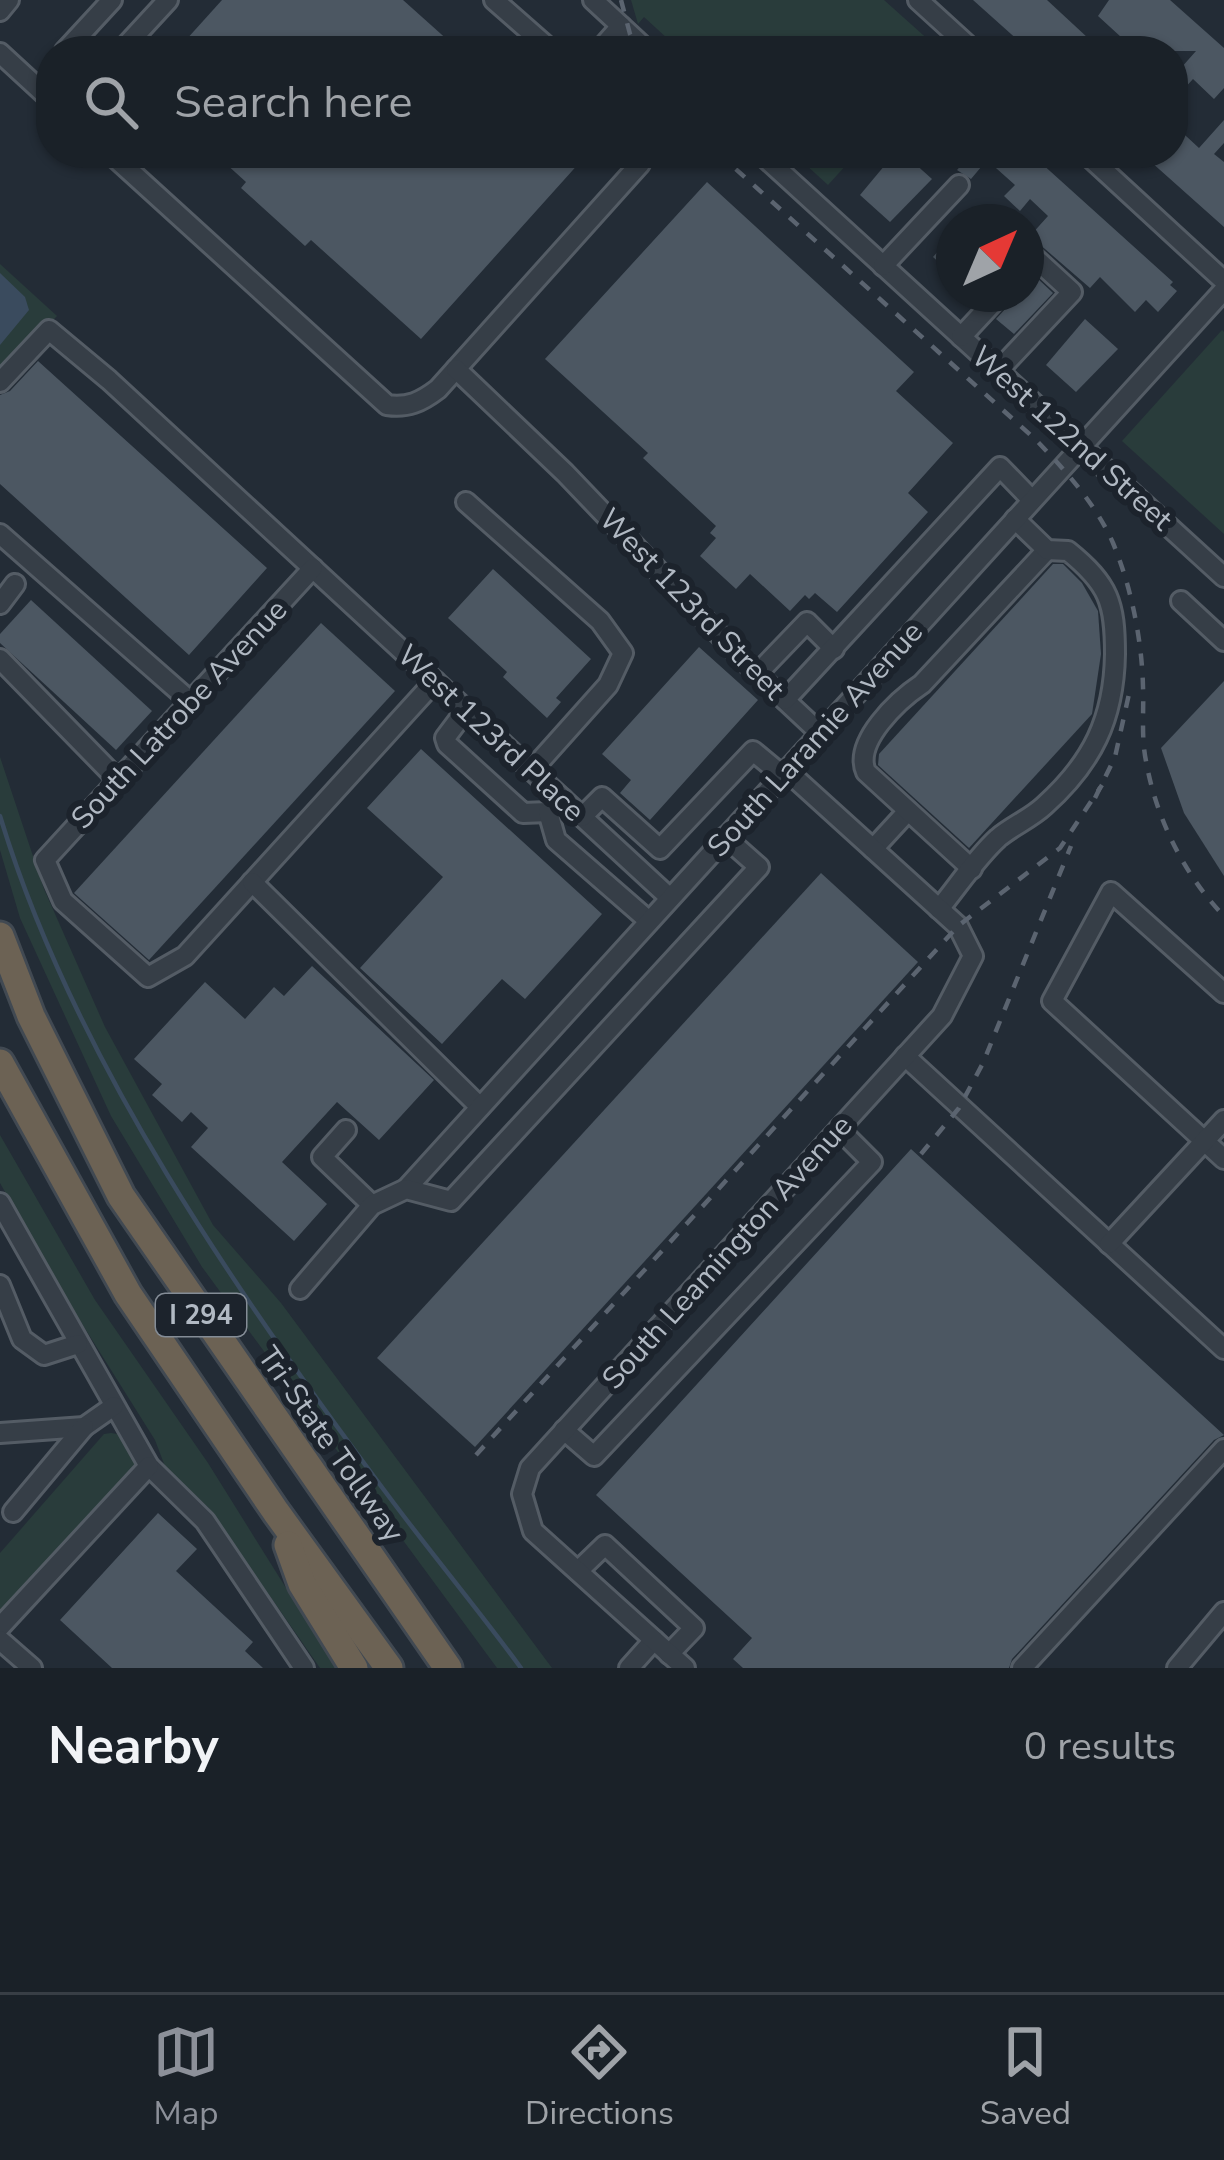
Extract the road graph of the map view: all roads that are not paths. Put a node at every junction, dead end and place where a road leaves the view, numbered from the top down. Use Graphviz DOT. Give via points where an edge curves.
graph roads {
  1 [pos="10,0"];
  2 [pos="112,0"];
  3 [pos="168,0"];
  4 [pos="494,0"];
  5 [pos="592,0"];
  6 [pos="918,0"];
  7 [pos="0,11"];
  8 [pos="621,26"];
  9 [pos="79,36"];
  10 [pos="135,36"];
  11 [pos="535,36"];
  12 [pos="612,36"];
  13 [pos="632,36"];
  14 [pos="958,36"];
  15 [pos="0,53"];
  16 [pos="36,86"];
  17 [pos="126,168"];
  18 [pos="636,168"];
  19 [pos="776,168"];
  20 [pos="1101,168"];
  21 [pos="959,185"];
  22 [pos="884,266"];
  23 [pos="1044,266"];
  24 [pos="1224,285"];
  25 [pos="984,312"];
  26 [pos="961,337"];
  27 [pos="456,369"];
  28 [pos="998,371"];
  29 [pos="0,382"];
  30 [pos="1081,447"];
  31 [pos="1032,500"];
  32 [pos="466,502"];
  33 [pos="1015,518"];
  34 [pos="0,534"];
  35 [pos="1047,550"];
  36 [pos="313,568"];
  37 [pos="1224,577"];
  38 [pos="14,584"];
  39 [pos="1180,601"];
  40 [pos="0,604"];
  41 [pos="1224,641"];
  42 [pos="834,649"];
  43 [pos="0,659"];
  44 [pos="757,674"];
  45 [pos="874,674"];
  46 [pos="435,681"];
  47 [pos="785,700"];
  48 [pos="903,700"];
  49 [pos="190,701"];
  50 [pos="466,710"];
  51 [pos="820,733"];
  52 [pos="532,770"];
  53 [pos="784,772"];
  54 [pos="118,780"];
  55 [pos="555,806"];
  56 [pos="908,811"];
  57 [pos="582,817"];
  58 [pos="725,837"];
  59 [pos="873,849"];
  60 [pos="972,869"];
  61 [pos="252,882"];
  62 [pos="670,898"];
  63 [pos="939,909"];
  64 [pos="649,921"];
  65 [pos="0,936"];
  66 [pos="1224,993"];
  67 [pos="905,1056"];
  68 [pos="0,1063"];
  69 [pos="481,1107"];
  70 [pos="1224,1120"];
  71 [pos="838,1129"];
  72 [pos="346,1130"];
  73 [pos="1205,1141"];
  74 [pos="1224,1160"];
  75 [pos="406,1189"];
  76 [pos="0,1204"];
  77 [pos="372,1205"];
  78 [pos="1108,1244"];
  79 [pos="0,1285"];
  80 [pos="300,1289"];
  81 [pos="79,1344"];
  82 [pos="1224,1349"];
  83 [pos="114,1406"];
  84 [pos="84,1427"];
  85 [pos="564,1430"];
  86 [pos="0,1433"];
  87 [pos="1224,1449"];
  88 [pos="149,1466"];
  89 [pos="317,1481"];
  90 [pos="13,1512"];
  91 [pos="276,1512"];
  92 [pos="578,1571"];
  93 [pos="1224,1612"];
  94 [pos="0,1627"];
  95 [pos="0,1640"];
  96 [pos="654,1640"];
  97 [pos="669,1654"];
  98 [pos="32,1668"];
  99 [pos="304,1668"];
  100 [pos="354,1668"];
  101 [pos="389,1668"];
  102 [pos="448,1668"];
  103 [pos="466,1668"];
  104 [pos="629,1668"];
  105 [pos="685,1668"];
  106 [pos="1022,1668"];
  107 [pos="1177,1668"];
  1 -- 7 [label="street"];
  2 -- 9 [label="street"];
  3 -- 10 [label="street"];
  4 -- 11 [label="street"];
  5 -- 8 [label="street"];
  6 -- 14 [label="street"];
  8 -- 12 [label="street"];
  8 -- 13 [label="street"];
  15 -- 16 [label="street"];
  17 -- 27 [label="street" via="387,406 423,401"];
  18 -- 27 [label="street"];
  19 -- 22 [label="street, West 122nd Street"];
  20 -- 24 [label="street"];
  21 -- 22 [label="street"];
  22 -- 26 [label="street, West 122nd Street"];
  23 -- 28 [label="street" via="1072,292"];
  24 -- 30 [label="street, South Laramie Avenue"];
  25 -- 26 [label="street"];
  26 -- 28 [label="street, West 122nd Street"];
  27 -- 44 [label="street, West 123rd Street"];
  28 -- 30 [label="street, West 122nd Street"];
  29 -- 36 [label="street, West 123rd Place" via="50,330"];
  30 -- 31 [label="street, South Laramie Avenue"];
  30 -- 37 [label="street, West 122nd Street"];
  31 -- 33 [label="street, South Laramie Avenue"];
  31 -- 42 [label="street" via="1000,467"];
  32 -- 52 [label="street" via="600,621 623,652 608,685"];
  33 -- 35 [label="street"];
  33 -- 45 [label="street, South Laramie Avenue"];
  34 -- 49 [label="street"];
  35 -- 48 [label="street"];
  35 -- 60 [label="street" via="1068,551 1115,610 1111,711 1070,780"];
  36 -- 46 [label="street, West 123rd Place"];
  36 -- 49 [label="street, South Latrobe Avenue"];
  38 -- 40 [label="street"];
  39 -- 41 [label="street"];
  42 -- 44 [label="street" via="807,622"];
  42 -- 47 [label="street"];
  43 -- 54 [label="street"];
  44 -- 47 [label="street, West 123rd Street"];
  45 -- 48 [label="street"];
  45 -- 51 [label="street, South Laramie Avenue"];
  46 -- 50 [label="street, West 123rd Place"];
  46 -- 61 [label="street"];
  47 -- 51 [label="street, West 123rd Street"];
  48 -- 56 [label="street" via="860,759"];
  49 -- 54 [label="street, South Latrobe Avenue"];
  50 -- 52 [label="street, West 123rd Place"];
  50 -- 55 [label="street" via="447,744 523,813"];
  51 -- 53 [label="street, South Laramie Avenue"];
  52 -- 55 [label="street, West 123rd Place"];
  53 -- 57 [label="street" via="753,752 660,849 602,796"];
  53 -- 58 [label="street, South Laramie Avenue"];
  53 -- 59 [label="street"];
  54 -- 61 [label="street, South Latrobe Avenue" via="44,860 63,901 148,977 185,956"];
  55 -- 57 [label="street, West 123rd Place"];
  55 -- 64 [label="street" via="556,840"];
  56 -- 59 [label="street"];
  56 -- 60 [label="street"];
  57 -- 62 [label="street, West 123rd Place"];
  58 -- 62 [label="street, South Laramie Avenue"];
  58 -- 75 [label="street" via="759,867 451,1201"];
  59 -- 63 [label="street"];
  60 -- 63 [label="street"];
  61 -- 69 [label="street"];
  62 -- 64 [label="street, South Laramie Avenue"];
  63 -- 67 [label="street, South Leamington Avenue" via="974,956 942,1016"];
  64 -- 69 [label="street, South Laramie Avenue"];
  65 -- 89 [label="highway, Tri-State Tollway / I 294" via="121,1196"];
  66 -- 73 [label="street" via="1111,892 1052,1001"];
  67 -- 71 [label="street, South Leamington Avenue"];
  67 -- 78 [label="street"];
  68 -- 91 [label="highway, I 294" via="128,1294"];
  69 -- 75 [label="street, South Laramie Avenue"];
  70 -- 73 [label="street"];
  71 -- 85 [label="street, South Leamington Avenue"];
  71 -- 85 [label="street" via="872,1162 594,1456"];
  72 -- 77 [label="street" via="322,1157"];
  73 -- 74 [label="street"];
  73 -- 78 [label="street"];
  75 -- 77 [label="street"];
  76 -- 81 [label="street"];
  77 -- 80 [label="street"];
  78 -- 82 [label="street"];
  79 -- 81 [label="street" via="22,1339 44,1355"];
  81 -- 83 [label="street"];
  83 -- 84 [label="street"];
  83 -- 88 [label="street"];
  84 -- 86 [label="street"];
  84 -- 90 [label="street"];
  85 -- 92 [label="street, South Leamington Avenue" via="530,1468 522,1494 533,1532"];
  87 -- 106 [label="street"];
  88 -- 94 [label="street"];
  88 -- 99 [label="street" via="205,1521"];
  89 -- 102 [label="highway, Tri-State Tollway / I 294"];
  89 -- 103 [label="highway"];
  91 -- 100 [label="highway" via="302,1584"];
  91 -- 101 [label="highway, I 294"];
  92 -- 96 [label="street"];
  92 -- 97 [label="street" via="605,1545 694,1628"];
  93 -- 107 [label="street"];
  95 -- 98 [label="street"];
  96 -- 97 [label="street"];
  96 -- 104 [label="street"];
  97 -- 105 [label="street"];
}
